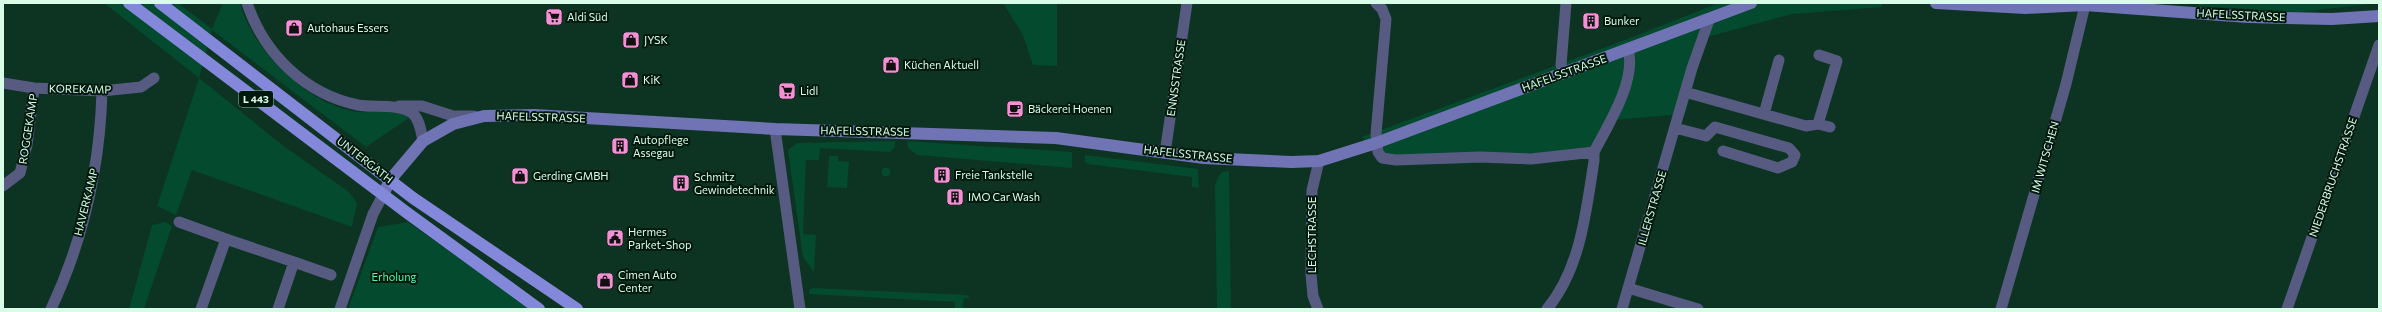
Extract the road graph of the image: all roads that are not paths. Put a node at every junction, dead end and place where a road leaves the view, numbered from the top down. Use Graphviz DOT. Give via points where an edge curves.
graph roads {
  1 [pos="129,3"];
  2 [pos="160,3"];
  3 [pos="247,3"];
  4 [pos="1187,3"];
  5 [pos="1376,3"];
  6 [pos="1566,3"];
  7 [pos="1751,3"];
  8 [pos="1936,3"];
  9 [pos="2080,4"];
  10 [pos="2379,16"];
  11 [pos="1708,19"];
  12 [pos="2379,45"];
  13 [pos="1628,49"];
  14 [pos="1820,55"];
  15 [pos="1779,60"];
  16 [pos="1564,72"];
  17 [pos="154,78"];
  18 [pos="3,83"];
  19 [pos="34,88"];
  20 [pos="102,91"];
  21 [pos="1685,92"];
  22 [pos="391,107"];
  23 [pos="1764,114"];
  24 [pos="484,116"];
  25 [pos="1818,124"];
  26 [pos="1830,127"];
  27 [pos="1676,128"];
  28 [pos="775,129"];
  29 [pos="423,141"];
  30 [pos="1376,143"];
  31 [pos="1723,151"];
  32 [pos="1594,152"];
  33 [pos="1165,153"];
  34 [pos="1319,161"];
  35 [pos="390,180"];
  36 [pos="3,186"];
  37 [pos="383,195"];
  38 [pos="179,222"];
  39 [pos="226,239"];
  40 [pos="294,262"];
  41 [pos="331,276"];
  42 [pos="1628,288"];
  43 [pos="51,309"];
  44 [pos="201,309"];
  45 [pos="278,309"];
  46 [pos="340,309"];
  47 [pos="539,309"];
  48 [pos="577,309"];
  49 [pos="800,309"];
  50 [pos="1318,309"];
  51 [pos="1547,309"];
  52 [pos="1622,309"];
  53 [pos="1698,309"];
  54 [pos="2001,309"];
  55 [pos="2287,309"];
  1 -- 37 [label="main road, UNTERGATH / L 443"];
  2 -- 35 [label="main road, UNTERGATH / L 443"];
  3 -- 22 [label="street" via="262,36 274,54 288,69 307,83 330,96 358,104"];
  4 -- 33 [label="street, ENNSSTRASSE"];
  5 -- 30 [label="street" via="1386,19"];
  6 -- 16 [label="street" via="1561,65"];
  7 -- 11 [label="main road, HAFELSSTRASSE"];
  8 -- 9 [label="main road, HAFELSSTRASSE" via="2024,8"];
  9 -- 10 [label="main road, HAFELSSTRASSE" via="2248,17"];
  9 -- 54 [label="street, IM WITSCHEN" via="2066,84"];
  11 -- 13 [label="main road, HAFELSSTRASSE"];
  11 -- 21 [label="street, ILLERSTRASSE"];
  12 -- 55 [label="street, NIEDERBRUCHSTRASSE"];
  13 -- 16 [label="main road, HAFELSSTRASSE"];
  13 -- 32 [label="street" via="1629,67 1626,84"];
  14 -- 25 [label="street" via="1837,61"];
  15 -- 23 [label="street"];
  16 -- 30 [label="main road, HAFELSSTRASSE"];
  17 -- 20 [label="street, KOREKAMP" via="141,87"];
  18 -- 19 [label="street, KOREKAMP"];
  19 -- 20 [label="street, KOREKAMP"];
  19 -- 36 [label="street, ROGGEKAMP" via="27,145 20,173"];
  20 -- 43 [label="street, HAVERKAMP" via="101,126 90,190 77,239"];
  21 -- 23 [label="street"];
  21 -- 27 [label="street, ILLERSTRASSE"];
  22 -- 24 [label="street" via="422,106 453,116"];
  22 -- 29 [label="street" via="413,114 418,120"];
  23 -- 25 [label="street" via="1806,126"];
  24 -- 28 [label="main road, HAFELSSTRASSE" via="534,115"];
  24 -- 29 [label="main road, HAFELSSTRASSE" via="453,124"];
  25 -- 26 [label="street"];
  27 -- 31 [label="street" via="1706,136 1714,127 1789,148 1795,155 1792,162 1778,168"];
  27 -- 42 [label="street, ILLERSTRASSE"];
  28 -- 33 [label="main road, HAFELSSTRASSE" via="1056,138"];
  28 -- 49 [label="street"];
  29 -- 35 [label="main road, HAFELSSTRASSE"];
  30 -- 32 [label="street" via="1382,158 1396,160 1480,157 1531,159"];
  30 -- 34 [label="main road, HAFELSSTRASSE"];
  32 -- 51 [label="street" via="1581,239 1567,275"];
  33 -- 34 [label="main road, HAFELSSTRASSE" via="1211,158"];
  34 -- 50 [label="street, LECHSTRASSE" via="1312,190 1311,274 1313,296"];
  35 -- 37 [label="main road, HAFELSSTRASSE"];
  35 -- 48 [label="main road, UNTERGATH"];
  37 -- 46 [label="street" via="373,214"];
  37 -- 47 [label="main road, UNTERGATH"];
  38 -- 39 [label="street"];
  39 -- 40 [label="street"];
  39 -- 44 [label="street"];
  40 -- 41 [label="street"];
  40 -- 45 [label="street"];
  42 -- 52 [label="street, ILLERSTRASSE"];
  42 -- 53 [label="street"];
}
